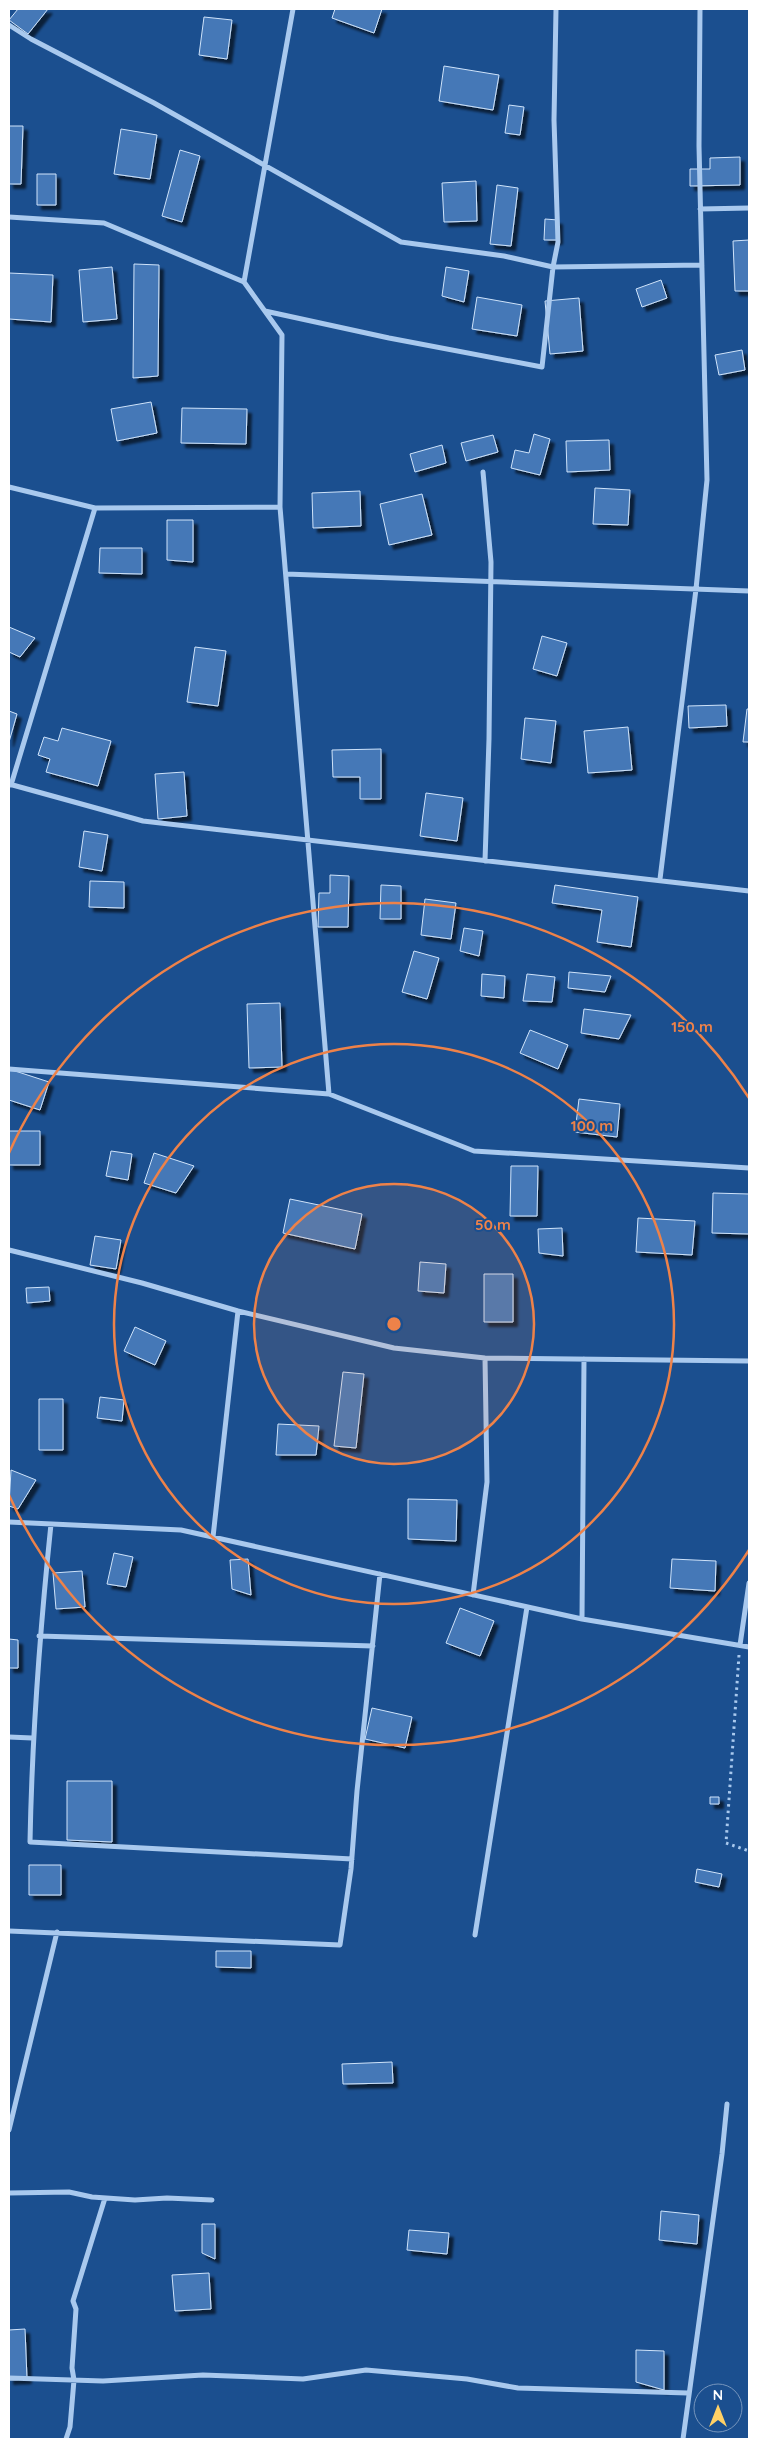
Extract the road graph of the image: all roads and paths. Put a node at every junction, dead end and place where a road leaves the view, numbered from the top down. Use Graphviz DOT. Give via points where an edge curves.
graph roads {
  1 [pos="293,9"];
  2 [pos="556,9"];
  3 [pos="700,9"];
  4 [pos="9,25"];
  5 [pos="265,165"];
  6 [pos="749,208"];
  7 [pos="700,209"];
  8 [pos="9,217"];
  9 [pos="702,265"];
  10 [pos="553,267"];
  11 [pos="244,282"];
  12 [pos="265,310"];
  13 [pos="484,472"];
  14 [pos="9,487"];
  15 [pos="280,507"];
  16 [pos="95,508"];
  17 [pos="286,574"];
  18 [pos="489,582"];
  19 [pos="696,589"];
  20 [pos="749,591"];
  21 [pos="10,784"];
  22 [pos="309,840"];
  23 [pos="485,861"];
  24 [pos="660,879"];
  25 [pos="749,891"];
  26 [pos="9,1069"];
  27 [pos="329,1094"];
  28 [pos="749,1168"];
  29 [pos="9,1250"];
  30 [pos="238,1311"];
  31 [pos="485,1358"];
  32 [pos="584,1358"];
  33 [pos="749,1360"];
  34 [pos="9,1522"];
  35 [pos="51,1524"];
  36 [pos="213,1537"];
  37 [pos="380,1574"];
  38 [pos="749,1584"];
  39 [pos="473,1595"];
  40 [pos="527,1607"];
  41 [pos="582,1619"];
  42 [pos="39,1636"];
  43 [pos="740,1645"];
  44 [pos="373,1646"];
  45 [pos="749,1647"];
  46 [pos="9,1737"];
  47 [pos="32,1738"];
  48 [pos="749,1851"];
  49 [pos="352,1859"];
  50 [pos="9,1931"];
  51 [pos="57,1932"];
  52 [pos="475,1935"];
  53 [pos="727,2104"];
  54 [pos="9,2130"];
  55 [pos="9,2193"];
  56 [pos="105,2198"];
  57 [pos="212,2200"];
  58 [pos="9,2378"];
  59 [pos="74,2380"];
  60 [pos="688,2393"];
  61 [pos="66,2439"];
  62 [pos="682,2439"];
  1 -- 5 [label="street"];
  2 -- 10 [label="street" via="554,120 558,242"];
  3 -- 7 [label="street"];
  4 -- 5 [label="street"];
  5 -- 10 [label="street" via="402,242 504,256"];
  5 -- 11 [label="street"];
  6 -- 7 [label="street"];
  7 -- 9 [label="street"];
  8 -- 11 [label="street" via="104,223"];
  9 -- 10 [label="street"];
  9 -- 19 [label="street" via="707,480"];
  10 -- 12 [label="street" via="542,367"];
  11 -- 12 [label="street"];
  12 -- 15 [label="street" via="282,335"];
  13 -- 18 [label="street" via="491,562"];
  14 -- 16 [label="street"];
  15 -- 16 [label="street"];
  15 -- 17 [label="street"];
  16 -- 21 [label="street"];
  17 -- 18 [label="street"];
  17 -- 22 [label="street"];
  18 -- 19 [label="street"];
  18 -- 23 [label="street"];
  19 -- 20 [label="street"];
  19 -- 24 [label="street"];
  21 -- 22 [label="street" via="143,822"];
  22 -- 23 [label="street"];
  22 -- 27 [label="street"];
  23 -- 24 [label="street"];
  24 -- 25 [label="street"];
  26 -- 27 [label="street"];
  27 -- 28 [label="street" via="474,1151"];
  29 -- 30 [label="street"];
  30 -- 31 [label="street" via="394,1348"];
  30 -- 36 [label="street"];
  31 -- 32 [label="street"];
  31 -- 39 [label="street" via="487,1482"];
  32 -- 33 [label="street"];
  32 -- 41 [label="street"];
  34 -- 35 [label="street"];
  35 -- 36 [label="street" via="181,1530"];
  35 -- 42 [label="street"];
  36 -- 37 [label="street"];
  37 -- 39 [label="street"];
  37 -- 44 [label="street"];
  38 -- 43 [label="street"];
  39 -- 40 [label="street"];
  40 -- 41 [label="street"];
  40 -- 52 [label="street"];
  41 -- 43 [label="street"];
  42 -- 44 [label="street"];
  42 -- 47 [label="street"];
  43 -- 45 [label="street"];
  43 -- 48 [label="path" via="726,1843"];
  44 -- 49 [label="street" via="356,1791"];
  46 -- 47 [label="street"];
  47 -- 49 [label="street" via="30,1842"];
  49 -- 51 [label="street" via="340,1945"];
  50 -- 51 [label="street"];
  51 -- 54 [label="street"];
  53 -- 60 [label="street"];
  55 -- 56 [label="street" via="69,2192"];
  56 -- 57 [label="street"];
  56 -- 59 [label="street" via="72,2301 76,2309"];
  58 -- 59 [label="street"];
  59 -- 60 [label="street" via="203,2376 303,2379 366,2370 518,2388"];
  59 -- 61 [label="street"];
  60 -- 62 [label="street"];
}
